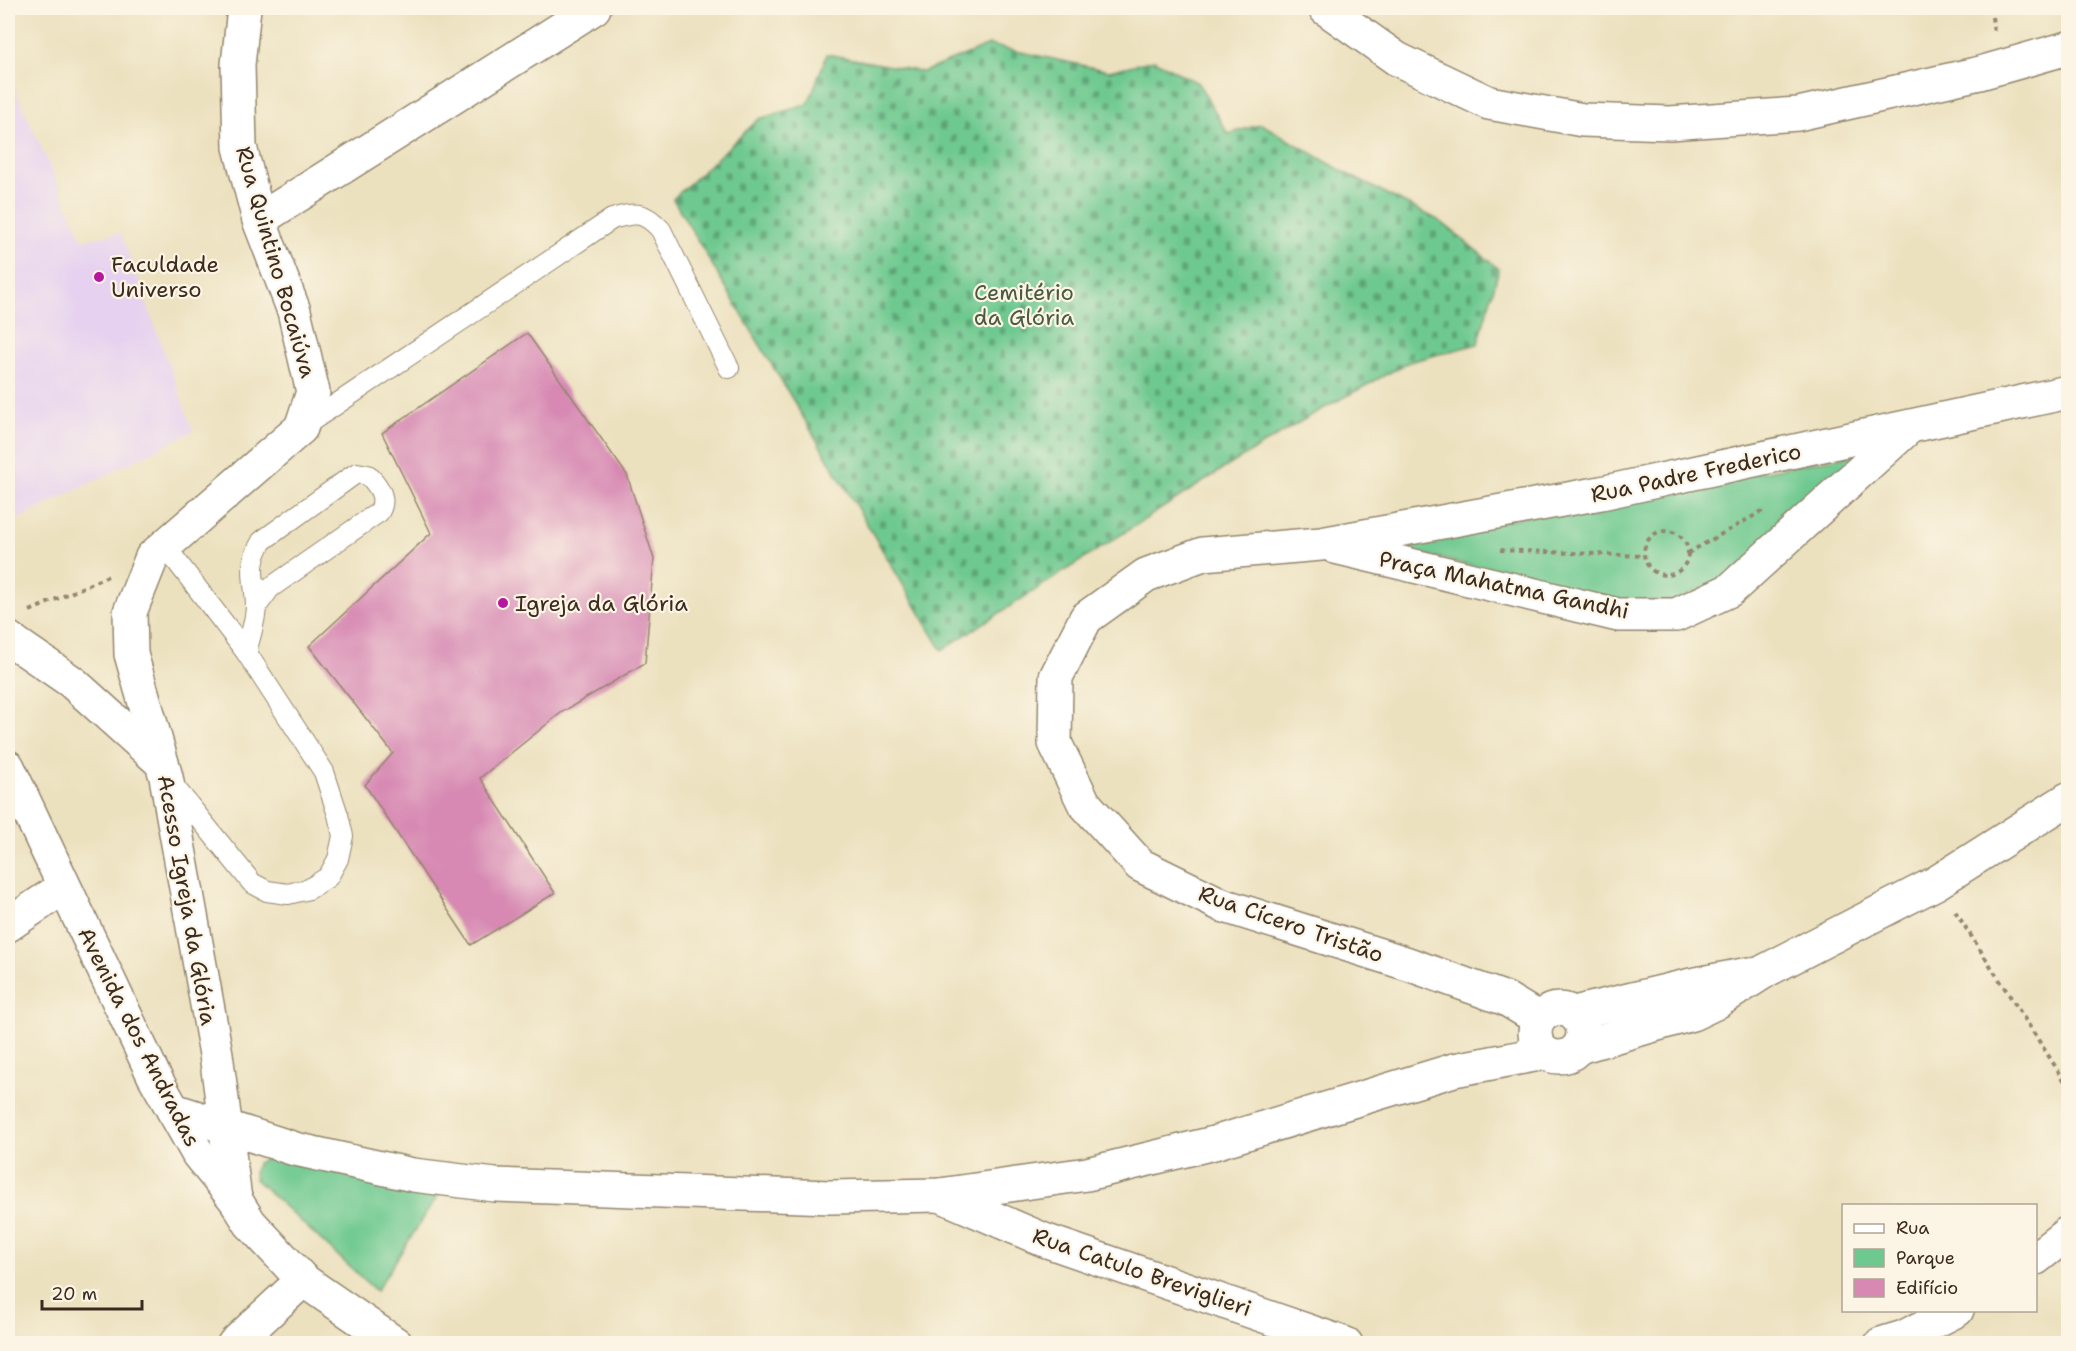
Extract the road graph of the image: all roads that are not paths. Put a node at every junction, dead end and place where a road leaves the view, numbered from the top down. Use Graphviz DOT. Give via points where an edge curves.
graph roads {
  1 [pos="244,8"];
  2 [pos="594,8"];
  3 [pos="1325,8"];
  4 [pos="2068,48"];
  5 [pos="260,220"];
  6 [pos="729,368"];
  7 [pos="2068,392"];
  8 [pos="301,428"];
  9 [pos="1908,428"];
  10 [pos="1322,544"];
  11 [pos="159,551"];
  12 [pos="256,608"];
  13 [pos="8,638"];
  14 [pos="246,652"];
  15 [pos="8,767"];
  16 [pos="164,770"];
  17 [pos="2068,799"];
  18 [pos="64,887"];
  19 [pos="8,925"];
  20 [pos="1765,971"];
  21 [pos="1574,1013"];
  22 [pos="1540,1033"];
  23 [pos="1580,1047"];
  24 [pos="173,1110"];
  25 [pos="225,1127"];
  26 [pos="940,1196"];
  27 [pos="235,1199"];
  28 [pos="2068,1233"];
  29 [pos="2037,1257"];
  30 [pos="303,1280"];
  31 [pos="1955,1312"];
  32 [pos="234,1344"];
  33 [pos="396,1344"];
  34 [pos="1346,1344"];
  35 [pos="1881,1344"];
  1 -- 5 [label="street, Rua Quintino Bocaiúva" via="238,65 240,147"];
  2 -- 5 [label="street"];
  3 -- 4 [label="street" via="1397,59 1489,103 1583,120 1670,123 1798,114 1980,73"];
  5 -- 8 [label="street, Rua Quintino Bocaiúva" via="294,311 313,392"];
  6 -- 8 [label="lane" via="661,230 650,218 631,213 612,219"];
  7 -- 9 [label="street, Rua Padre Frederico"];
  8 -- 11 [label="street"];
  9 -- 10 [label="street, Rua Padre Frederico" via="1601,493"];
  9 -- 10 [label="street, Praça Mahatma Gandhi" via="1730,590 1676,615 1618,615"];
  10 -- 22 [label="street, Rua Cícero Tristão" via="1203,554 1146,575 1086,618 1056,677 1055,743 1084,803 1140,865 1222,905 1506,999"];
  11 -- 14 [label="lane"];
  11 -- 16 [label="street" via="130,612 131,654"];
  12 -- 12 [label="lane" via="270,588 380,512 382,493 368,475 352,476 262,542 252,572"];
  12 -- 14 [label="lane"];
  13 -- 16 [label="street, Acesso Igreja da Glória" via="72,682"];
  14 -- 16 [label="lane" via="324,772 343,836 338,859 328,877 309,889 288,894 267,891 252,883"];
  15 -- 18 [label="street, Avenida dos Andradas"];
  16 -- 25 [label="street, Acesso Igreja da Glória" via="216,1054"];
  17 -- 20 [label="street" via="1936,883"];
  18 -- 19 [label="street"];
  18 -- 24 [label="street, Avenida dos Andradas"];
  20 -- 21 [label="street"];
  20 -- 23 [label="street" via="1692,1014"];
  21 -- 22 [label="street" via="1565,1009 1546,1012"];
  21 -- 23 [label="street" via="1584,1029"];
  22 -- 23 [label="street" via="1564,1057"];
  22 -- 26 [label="street" via="1454,1070 1214,1143 1087,1174"];
  24 -- 25 [label="street"];
  24 -- 27 [label="street, Avenida dos Andradas" via="198,1154"];
  25 -- 26 [label="street" via="295,1149 412,1175 495,1185 830,1197"];
  25 -- 27 [label="street, Acesso Igreja da Glória"];
  26 -- 34 [label="street, Rua Catulo Breviglieri" via="1044,1240"];
  27 -- 30 [label="street, Avenida dos Andradas" via="250,1223"];
  28 -- 29 [label="street"];
  30 -- 32 [label="street"];
  30 -- 33 [label="street, Avenida dos Andradas"];
  31 -- 35 [label="street"];
}
